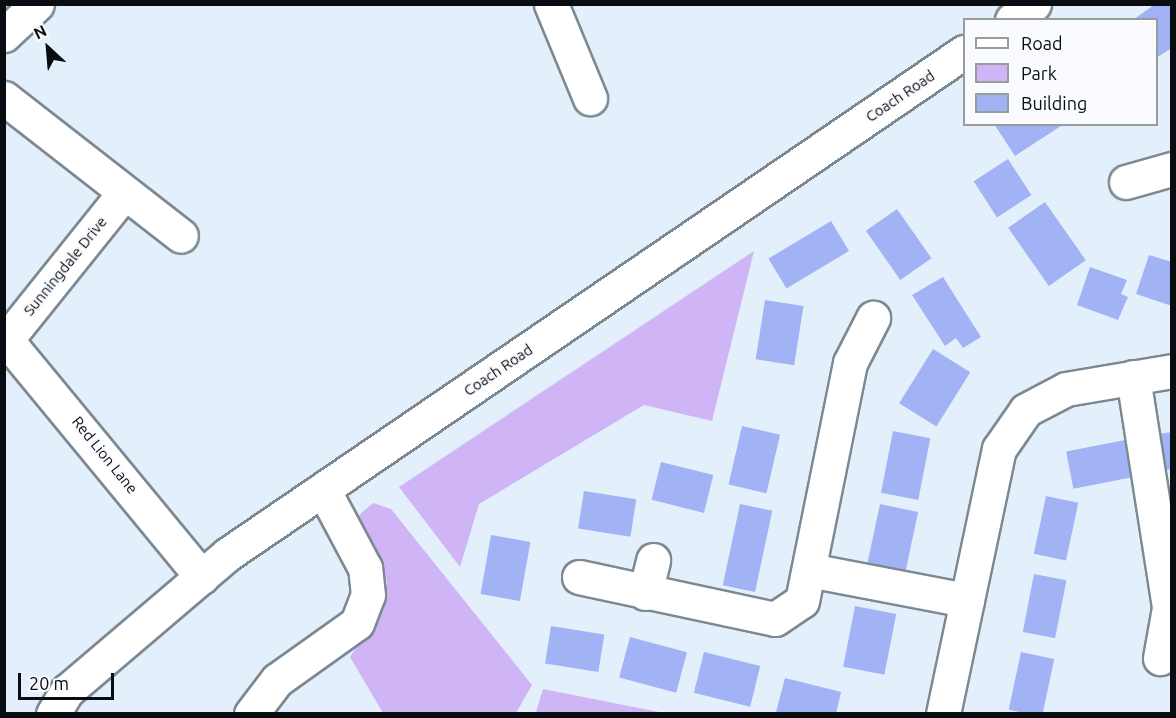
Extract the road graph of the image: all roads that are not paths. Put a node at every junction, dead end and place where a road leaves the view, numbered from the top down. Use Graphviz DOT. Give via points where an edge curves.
graph roads {
  1 [pos="37,4"];
  2 [pos="551,4"];
  3 [pos="1034,4"];
  4 [pos="1015,18"];
  5 [pos="4,35"];
  6 [pos="963,53"];
  7 [pos="4,98"];
  8 [pos="590,98"];
  9 [pos="1172,169"];
  10 [pos="1126,182"];
  11 [pos="124,193"];
  12 [pos="181,236"];
  13 [pos="873,318"];
  14 [pos="6,338"];
  15 [pos="1172,371"];
  16 [pos="1133,377"];
  17 [pos="323,489"];
  18 [pos="653,560"];
  19 [pos="809,570"];
  20 [pos="202,577"];
  21 [pos="579,577"];
  22 [pos="645,593"];
  23 [pos="967,600"];
  24 [pos="1160,658"];
  25 [pos="53,714"];
  26 [pos="251,714"];
  27 [pos="943,714"];
  1 -- 5 [label="street"];
  2 -- 8 [label="street"];
  3 -- 4 [label="street"];
  6 -- 17 [label="street, Coach Road"];
  7 -- 11 [label="street"];
  9 -- 10 [label="street"];
  11 -- 12 [label="street"];
  11 -- 14 [label="street, Sunningdale Drive"];
  13 -- 19 [label="street" via="850,363"];
  14 -- 20 [label="street, Red Lion Lane"];
  15 -- 16 [label="street"];
  16 -- 23 [label="street" via="1066,389 1026,410 999,448"];
  16 -- 24 [label="street" via="1169,608"];
  17 -- 20 [label="street, Coach Road"];
  17 -- 26 [label="street" via="364,568 368,594 357,623 277,680"];
  18 -- 22 [label="street"];
  19 -- 22 [label="street" via="802,601 775,619"];
  19 -- 23 [label="street"];
  20 -- 25 [label="street, Coach Road" via="67,691"];
  21 -- 22 [label="street"];
  23 -- 27 [label="street"];
}
